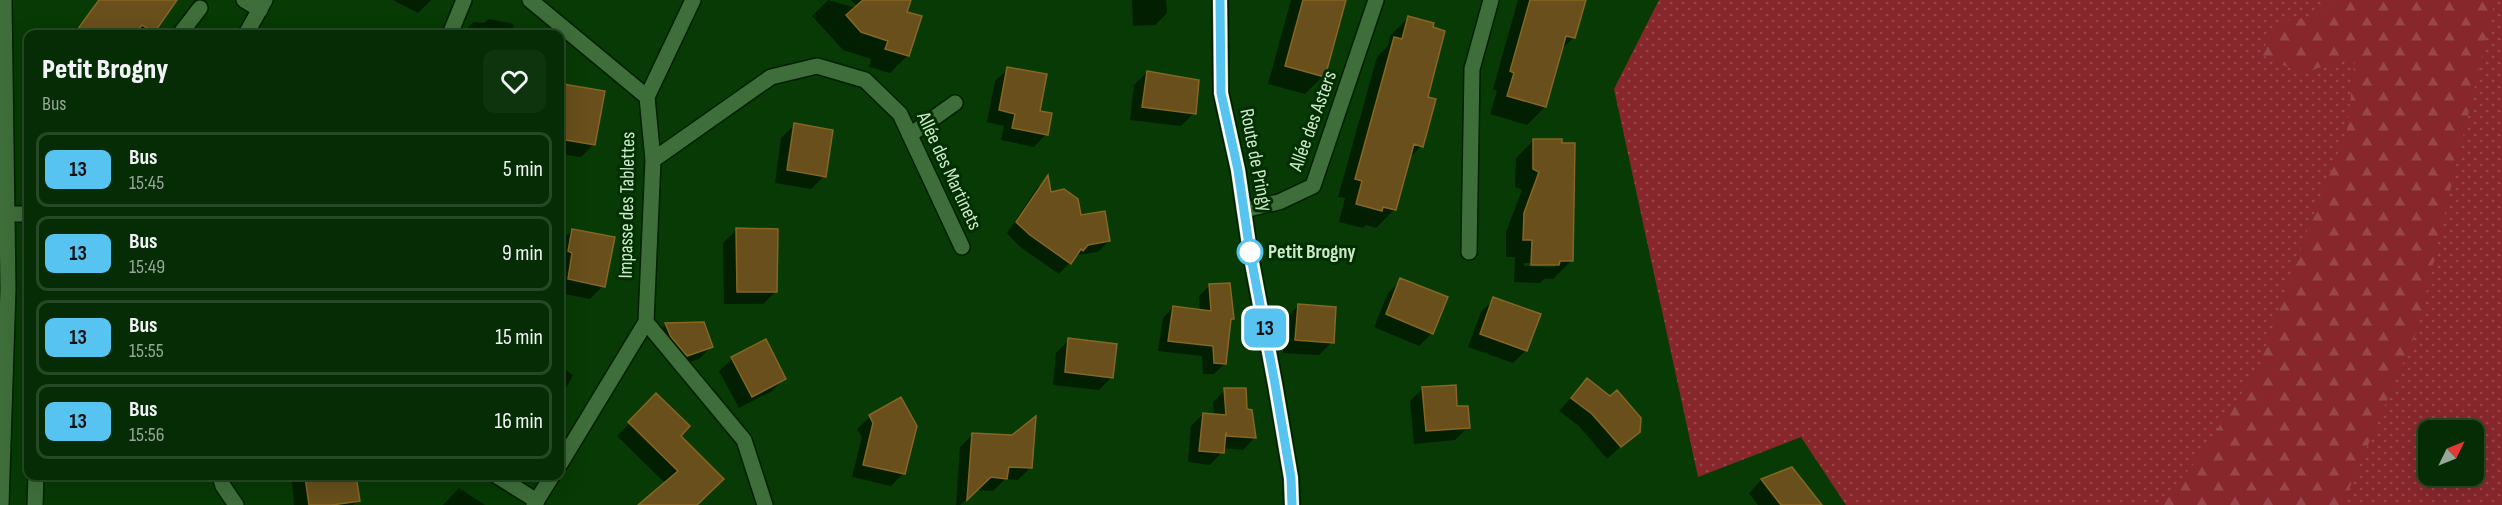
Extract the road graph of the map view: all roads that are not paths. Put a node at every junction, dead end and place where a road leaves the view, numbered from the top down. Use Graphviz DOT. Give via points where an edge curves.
graph roads {
  1 [pos="4,0"];
  2 [pos="244,0"];
  3 [pos="464,0"];
  4 [pos="530,0"];
  5 [pos="693,0"];
  6 [pos="1220,0"];
  7 [pos="1376,0"];
  8 [pos="1491,0"];
  9 [pos="262,5"];
  10 [pos="200,8"];
  11 [pos="183,30"];
  12 [pos="248,30"];
  13 [pos="452,30"];
  14 [pos="647,97"];
  15 [pos="955,104"];
  16 [pos="910,135"];
  17 [pos="653,160"];
  18 [pos="1244,210"];
  19 [pos="7,214"];
  20 [pos="24,214"];
  21 [pos="962,247"];
  22 [pos="1469,252"];
  23 [pos="646,322"];
  24 [pos="564,457"];
  25 [pos="36,480"];
  26 [pos="221,480"];
  27 [pos="503,480"];
  28 [pos="550,480"];
  29 [pos="536,503"];
  30 [pos="1,505"];
  31 [pos="35,505"];
  32 [pos="236,505"];
  33 [pos="765,505"];
  34 [pos="1292,505"];
  1 -- 19 [label="street"];
  2 -- 9 [label="street"];
  3 -- 13 [label="street"];
  4 -- 14 [label="street"];
  5 -- 14 [label="street"];
  6 -- 18 [label="street, Route de Pringy" via="1221,93"];
  7 -- 18 [label="street, Allée des Asters" via="1313,186 1279,202"];
  8 -- 22 [label="street" via="1472,69"];
  9 -- 12 [label="street"];
  10 -- 11 [label="street"];
  14 -- 17 [label="street, Impasse des Tablettes"];
  15 -- 16 [label="street"];
  16 -- 17 [label="street, Allée des Martinets" via="900,114 865,80 817,66 771,77"];
  16 -- 21 [label="street, Allée des Martinets"];
  17 -- 23 [label="street, Impasse des Tablettes"];
  18 -- 34 [label="street, Route de Pringy" via="1291,478"];
  19 -- 20 [label="street"];
  19 -- 30 [label="street"];
  23 -- 24 [label="street, Impasse des Tablettes"];
  23 -- 33 [label="street" via="744,440"];
  25 -- 31 [label="street"];
  26 -- 32 [label="street"];
  27 -- 29 [label="street"];
  28 -- 29 [label="street"];
}
